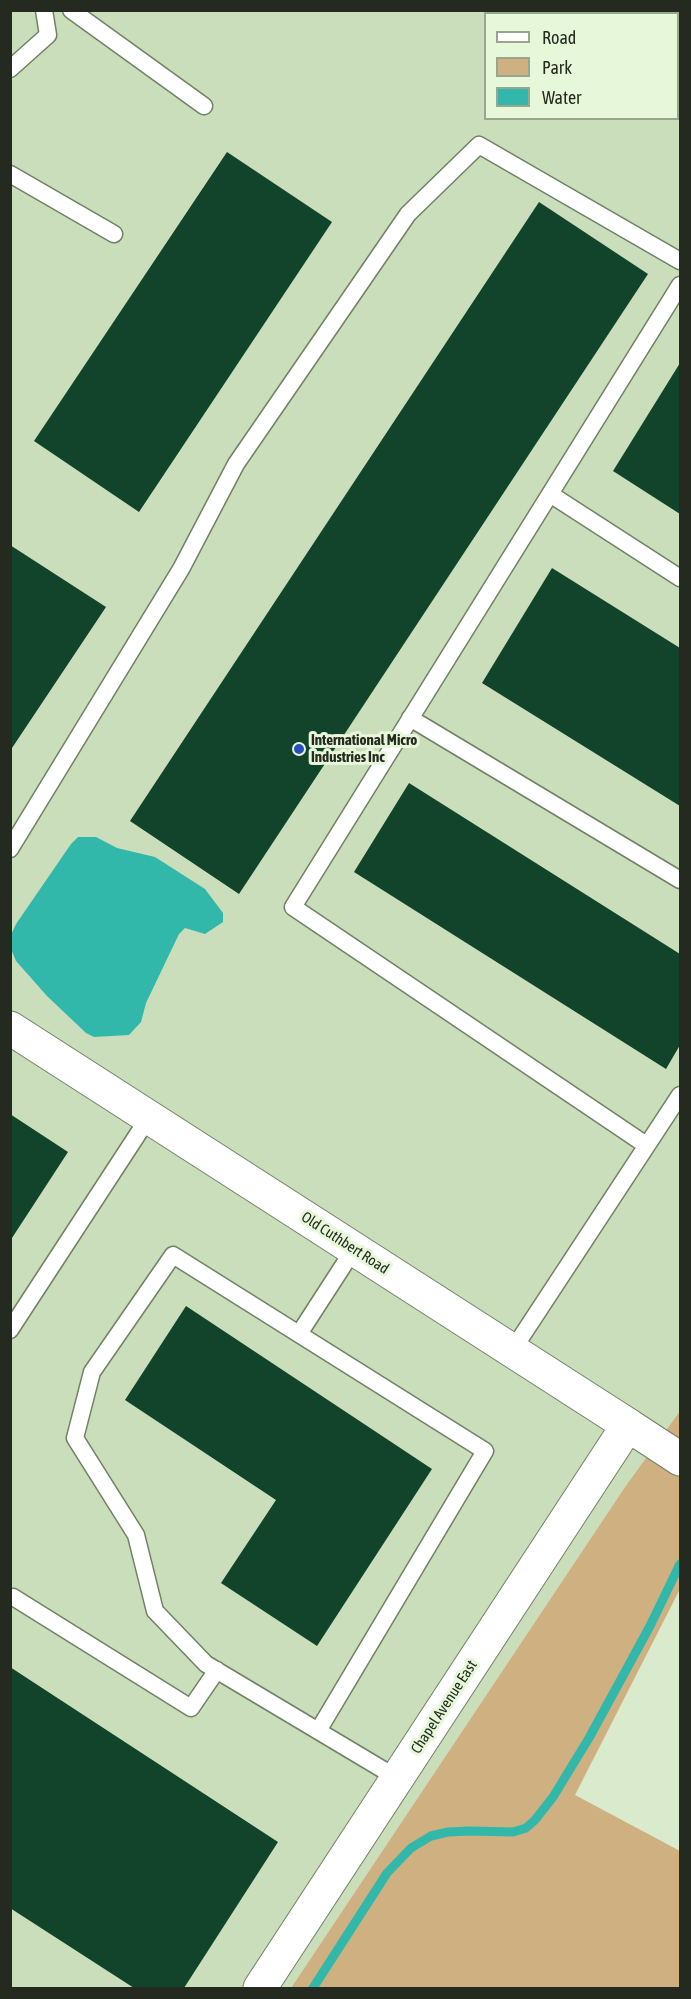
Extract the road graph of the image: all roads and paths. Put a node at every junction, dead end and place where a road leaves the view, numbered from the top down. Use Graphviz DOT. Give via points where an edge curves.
graph roads {
  1 [pos="44,10"];
  2 [pos="71,10"];
  3 [pos="10,69"];
  4 [pos="204,106"];
  5 [pos="10,174"];
  6 [pos="114,234"];
  7 [pos="681,261"];
  8 [pos="681,285"];
  9 [pos="550,494"];
  10 [pos="681,578"];
  11 [pos="410,718"];
  12 [pos="10,849"];
  13 [pos="681,880"];
  14 [pos="10,1028"];
  15 [pos="681,1095"];
  16 [pos="149,1117"];
  17 [pos="646,1145"];
  18 [pos="354,1249"];
  19 [pos="10,1330"];
  20 [pos="299,1334"];
  21 [pos="512,1350"];
  22 [pos="628,1425"];
  23 [pos="681,1458"];
  24 [pos="13,1597"];
  25 [pos="217,1671"];
  26 [pos="318,1731"];
  27 [pos="397,1778"];
  28 [pos="260,1989"];
  1 -- 3 [label="lane" via="48,35"];
  2 -- 4 [label="lane"];
  5 -- 6 [label="lane"];
  7 -- 12 [label="lane" via="479,145 408,214 237,464 181,568"];
  8 -- 9 [label="lane"];
  9 -- 10 [label="lane"];
  9 -- 11 [label="lane"];
  11 -- 13 [label="lane"];
  11 -- 17 [label="lane" via="292,907"];
  14 -- 16 [label="street, Old Cuthbert Road"];
  15 -- 17 [label="lane"];
  16 -- 18 [label="street, Old Cuthbert Road"];
  16 -- 19 [label="lane"];
  17 -- 21 [label="lane"];
  18 -- 20 [label="lane"];
  18 -- 21 [label="street, Old Cuthbert Road"];
  20 -- 25 [label="lane" via="173,1255 92,1372 75,1438 136,1535 154,1611"];
  20 -- 26 [label="lane" via="484,1451"];
  21 -- 22 [label="street, Old Cuthbert Road"];
  22 -- 23 [label="street, Old Cuthbert Road"];
  22 -- 27 [label="street, Chapel Avenue East"];
  24 -- 25 [label="lane" via="191,1708"];
  25 -- 26 [label="lane"];
  26 -- 27 [label="lane"];
  27 -- 28 [label="street, Chapel Avenue East"];
}
